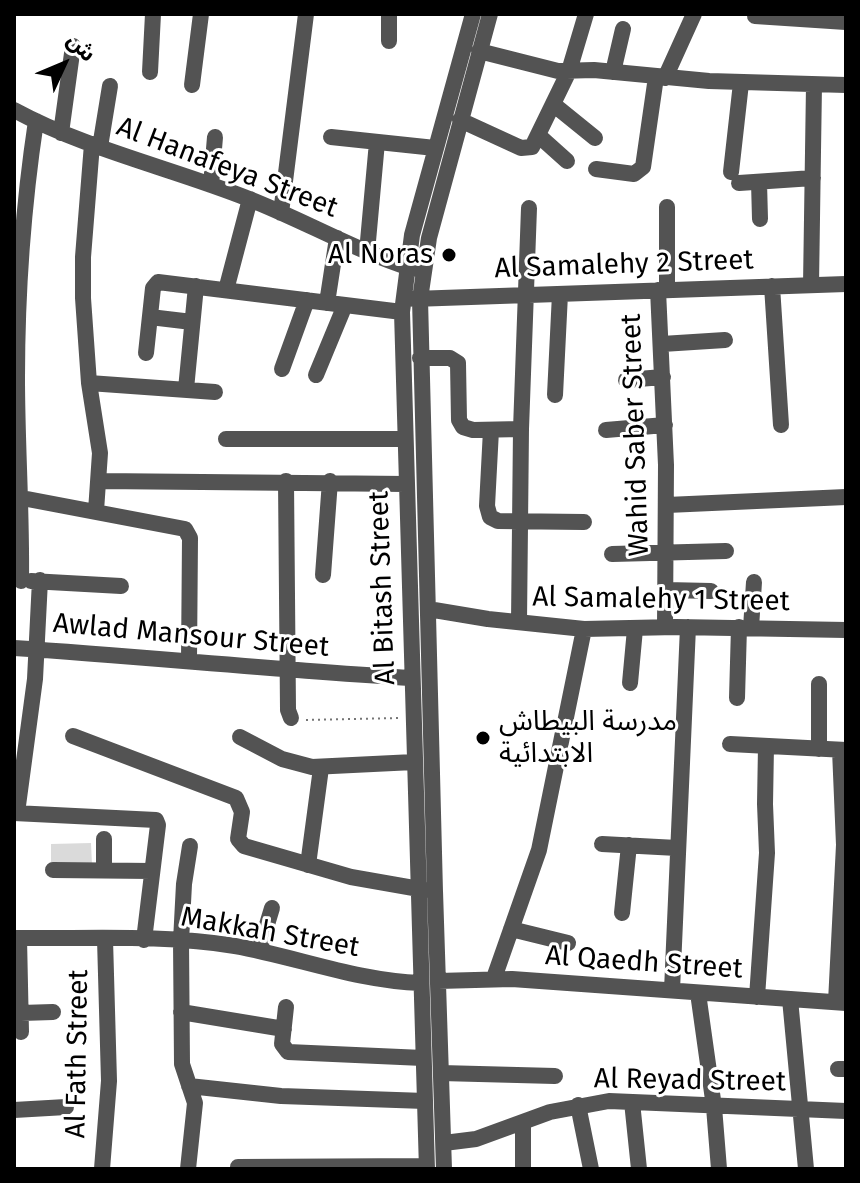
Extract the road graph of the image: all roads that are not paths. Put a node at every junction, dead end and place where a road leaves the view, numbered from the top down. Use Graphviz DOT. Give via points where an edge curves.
graph roads {
  1 [pos="153,14"];
  2 [pos="201,14"];
  3 [pos="306,14"];
  4 [pos="389,14"];
  5 [pos="473,14"];
  6 [pos="490,14"];
  7 [pos="586,14"];
  8 [pos="694,14"];
  9 [pos="755,16"];
  10 [pos="846,22"];
  11 [pos="623,29"];
  12 [pos="389,41"];
  13 [pos="73,46"];
  14 [pos="479,51"];
  15 [pos="569,71"];
  16 [pos="150,72"];
  17 [pos="613,72"];
  18 [pos="660,77"];
  19 [pos="741,83"];
  20 [pos="192,85"];
  21 [pos="814,85"];
  22 [pos="846,85"];
  23 [pos="110,86"];
  24 [pos="553,104"];
  25 [pos="14,110"];
  26 [pos="460,120"];
  27 [pos="36,121"];
  28 [pos="61,133"];
  29 [pos="538,135"];
  30 [pos="215,137"];
  31 [pos="331,137"];
  32 [pos="595,138"];
  33 [pos="377,142"];
  34 [pos="96,146"];
  35 [pos="435,148"];
  36 [pos="567,161"];
  37 [pos="596,169"];
  38 [pos="813,178"];
  39 [pos="759,182"];
  40 [pos="211,185"];
  41 [pos="250,199"];
  42 [pos="667,207"];
  43 [pos="529,208"];
  44 [pos="281,213"];
  45 [pos="760,219"];
  46 [pos="337,238"];
  47 [pos="367,252"];
  48 [pos="414,269"];
  49 [pos="846,284"];
  50 [pos="811,285"];
  51 [pos="196,286"];
  52 [pos="772,286"];
  53 [pos="226,290"];
  54 [pos="662,290"];
  55 [pos="560,294"];
  56 [pos="526,295"];
  57 [pos="307,300"];
  58 [pos="408,303"];
  59 [pos="336,304"];
  60 [pos="150,317"];
  61 [pos="192,322"];
  62 [pos="725,340"];
  63 [pos="662,344"];
  64 [pos="146,353"];
  65 [pos="420,358"];
  66 [pos="282,369"];
  67 [pos="316,375"];
  68 [pos="663,377"];
  69 [pos="626,380"];
  70 [pos="89,383"];
  71 [pos="186,389"];
  72 [pos="215,392"];
  73 [pos="555,395"];
  74 [pos="665,425"];
  75 [pos="781,425"];
  76 [pos="521,429"];
  77 [pos="491,430"];
  78 [pos="606,430"];
  79 [pos="226,439"];
  80 [pos="405,439"];
  81 [pos="100,481"];
  82 [pos="286,481"];
  83 [pos="330,481"];
  84 [pos="406,490"];
  85 [pos="846,497"];
  86 [pos="22,498"];
  87 [pos="424,498"];
  88 [pos="667,505"];
  89 [pos="96,511"];
  90 [pos="519,521"];
  91 [pos="584,522"];
  92 [pos="726,551"];
  93 [pos="667,552"];
  94 [pos="612,554"];
  95 [pos="323,575"];
  96 [pos="40,580"];
  97 [pos="18,581"];
  98 [pos="754,582"];
  99 [pos="121,586"];
  100 [pos="666,590"];
  101 [pos="711,591"];
  102 [pos="428,609"];
  103 [pos="519,622"];
  104 [pos="665,627"];
  105 [pos="688,627"];
  106 [pos="745,628"];
  107 [pos="584,629"];
  108 [pos="635,629"];
  109 [pos="846,630"];
  110 [pos="14,648"];
  111 [pos="38,649"];
  112 [pos="189,660"];
  113 [pos="288,671"];
  114 [pos="411,678"];
  115 [pos="630,683"];
  116 [pos="819,684"];
  117 [pos="737,698"];
  118 [pos="22,711"];
  119 [pos="291,718"];
  120 [pos="73,736"];
  121 [pos="240,737"];
  122 [pos="730,744"];
  123 [pos="766,746"];
  124 [pos="819,749"];
  125 [pos="843,750"];
  126 [pos="414,762"];
  127 [pos="321,768"];
  128 [pos="15,813"];
  129 [pos="104,839"];
  130 [pos="602,844"];
  131 [pos="629,845"];
  132 [pos="190,846"];
  133 [pos="677,848"];
  134 [pos="308,865"];
  135 [pos="53,870"];
  136 [pos="104,870"];
  137 [pos="152,871"];
  138 [pos="417,890"];
  139 [pos="435,891"];
  140 [pos="272,908"];
  141 [pos="622,913"];
  142 [pos="843,924"];
  143 [pos="511,929"];
  144 [pos="17,938"];
  145 [pos="105,939"];
  146 [pos="144,940"];
  147 [pos="181,941"];
  148 [pos="568,943"];
  149 [pos="259,951"];
  150 [pos="494,978"];
  151 [pos="429,982"];
  152 [pos="672,990"];
  153 [pos="698,993"];
  154 [pos="757,997"];
  155 [pos="790,999"];
  156 [pos="841,1002"];
  157 [pos="286,1007"];
  158 [pos="53,1012"];
  159 [pos="181,1012"];
  160 [pos="21,1013"];
  161 [pos="284,1029"];
  162 [pos="21,1032"];
  163 [pos="423,1058"];
  164 [pos="441,1073"];
  165 [pos="555,1076"];
  166 [pos="189,1086"];
  167 [pos="425,1101"];
  168 [pos="632,1102"];
  169 [pos="578,1105"];
  170 [pos="66,1107"];
  171 [pos="714,1107"];
  172 [pos="800,1109"];
  173 [pos="14,1110"];
  174 [pos="846,1111"];
  175 [pos="523,1122"];
  176 [pos="444,1143"];
  177 [pos="238,1167"];
  178 [pos="427,1168"];
  179 [pos="102,1169"];
  180 [pos="188,1169"];
  181 [pos="444,1169"];
  182 [pos="523,1169"];
  183 [pos="591,1169"];
  184 [pos="639,1169"];
  185 [pos="719,1169"];
  186 [pos="806,1169"];
  1 -- 16 [label="street"];
  2 -- 20 [label="street"];
  3 -- 44 [label="street"];
  4 -- 12 [label="street"];
  5 -- 35 [label="street, Al Bitash Street"];
  6 -- 14 [label="street, Al Bitash Street"];
  7 -- 15 [label="street"];
  8 -- 18 [label="street"];
  9 -- 10 [label="street"];
  11 -- 17 [label="street"];
  13 -- 28 [label="street"];
  14 -- 15 [label="street"];
  14 -- 26 [label="street, Al Bitash Street"];
  15 -- 17 [label="street"];
  15 -- 24 [label="street"];
  17 -- 18 [label="street"];
  18 -- 19 [label="street"];
  18 -- 37 [label="street" via="643,167 634,174"];
  19 -- 21 [label="street"];
  19 -- 39 [label="street" via="735,178"];
  21 -- 22 [label="street"];
  21 -- 38 [label="street"];
  23 -- 34 [label="street"];
  24 -- 29 [label="street"];
  24 -- 32 [label="street"];
  25 -- 27 [label="street, Al Hanafeya Street"];
  26 -- 29 [label="street" via="526,149"];
  26 -- 48 [label="street, Al Bitash Street"];
  27 -- 28 [label="street, Al Hanafeya Street"];
  27 -- 86 [label="street" via="21,238 17,338"];
  28 -- 34 [label="street, Al Hanafeya Street"];
  29 -- 36 [label="street"];
  30 -- 40 [label="street"];
  31 -- 33 [label="street"];
  33 -- 35 [label="street"];
  33 -- 47 [label="street"];
  34 -- 40 [label="street, Al Hanafeya Street"];
  34 -- 70 [label="street" via="83,257"];
  35 -- 48 [label="street, Al Bitash Street" via="412,235"];
  38 -- 39 [label="street"];
  38 -- 50 [label="street"];
  39 -- 45 [label="street"];
  40 -- 41 [label="street, Al Hanafeya Street"];
  41 -- 44 [label="street, Al Hanafeya Street"];
  41 -- 53 [label="street"];
  42 -- 54 [label="street, Wahid Saber Street"];
  43 -- 56 [label="street"];
  44 -- 46 [label="street, Al Hanafeya Street"];
  46 -- 47 [label="street, Al Hanafeya Street"];
  46 -- 59 [label="street"];
  47 -- 48 [label="street, Al Hanafeya Street"];
  48 -- 58 [label="street, Al Bitash Street"];
  49 -- 50 [label="street, Al Samalehy 2 Street"];
  50 -- 52 [label="street, Al Samalehy 2 Street"];
  51 -- 53 [label="street, Al Samalehy 2 Street"];
  51 -- 60 [label="street, Al Samalehy 2 Street" via="156,283"];
  51 -- 61 [label="street"];
  52 -- 54 [label="street, Al Samalehy 2 Street"];
  52 -- 75 [label="street"];
  53 -- 57 [label="street, Al Samalehy 2 Street"];
  54 -- 55 [label="street, Al Samalehy 2 Street"];
  54 -- 63 [label="street, Wahid Saber Street"];
  55 -- 56 [label="street, Al Samalehy 2 Street"];
  55 -- 73 [label="street"];
  56 -- 58 [label="street, Al Samalehy 2 Street"];
  56 -- 76 [label="street"];
  57 -- 59 [label="street, Al Samalehy 2 Street"];
  57 -- 66 [label="street"];
  58 -- 59 [label="street, Al Samalehy 2 Street"];
  58 -- 65 [label="street, Al Bitash Street"];
  58 -- 80 [label="street, Al Bitash Street"];
  59 -- 67 [label="street"];
  60 -- 61 [label="street"];
  60 -- 64 [label="street"];
  61 -- 71 [label="street"];
  62 -- 63 [label="street"];
  63 -- 68 [label="street, Wahid Saber Street"];
  65 -- 77 [label="street" via="456,361 460,424"];
  65 -- 87 [label="street, Al Bitash Street"];
  68 -- 69 [label="street"];
  68 -- 74 [label="street, Wahid Saber Street"];
  70 -- 71 [label="street"];
  70 -- 81 [label="street"];
  71 -- 72 [label="street"];
  74 -- 78 [label="street"];
  74 -- 88 [label="street, Wahid Saber Street"];
  76 -- 77 [label="street"];
  76 -- 90 [label="street"];
  77 -- 90 [label="street" via="487,513 495,520"];
  79 -- 80 [label="street"];
  80 -- 84 [label="street, Al Bitash Street"];
  81 -- 82 [label="street"];
  81 -- 89 [label="street"];
  82 -- 83 [label="street"];
  82 -- 113 [label="street"];
  83 -- 84 [label="street"];
  83 -- 95 [label="street"];
  84 -- 87 [label="street"];
  84 -- 114 [label="street, Al Bitash Street"];
  85 -- 88 [label="street"];
  86 -- 89 [label="street"];
  86 -- 97 [label="street"];
  87 -- 102 [label="street, Al Bitash Street"];
  88 -- 93 [label="street, Wahid Saber Street"];
  89 -- 112 [label="street" via="185,529 190,538"];
  90 -- 91 [label="street"];
  90 -- 103 [label="street"];
  92 -- 93 [label="street"];
  93 -- 94 [label="street"];
  93 -- 100 [label="street, Wahid Saber Street"];
  96 -- 97 [label="street"];
  96 -- 99 [label="street"];
  96 -- 111 [label="street"];
  98 -- 106 [label="street"];
  100 -- 101 [label="street"];
  100 -- 104 [label="street, Wahid Saber Street"];
  102 -- 103 [label="street, Al Samalehy 1 Street"];
  102 -- 139 [label="street, Al Bitash Street"];
  103 -- 107 [label="street, Al Samalehy 1 Street"];
  104 -- 105 [label="street, Al Samalehy 1 Street"];
  104 -- 108 [label="street, Al Samalehy 1 Street"];
  105 -- 106 [label="street, Al Samalehy 1 Street"];
  105 -- 133 [label="street"];
  106 -- 109 [label="street, Al Samalehy 1 Street"];
  106 -- 117 [label="street"];
  107 -- 108 [label="street, Al Samalehy 1 Street"];
  107 -- 143 [label="street" via="544,830"];
  108 -- 115 [label="street"];
  110 -- 111 [label="street, Awlad Mansour Street"];
  111 -- 112 [label="street, Awlad Mansour Street"];
  111 -- 118 [label="street"];
  112 -- 113 [label="street, Awlad Mansour Street"];
  113 -- 114 [label="street, Awlad Mansour Street"];
  113 -- 119 [label="street"];
  114 -- 126 [label="street, Al Bitash Street"];
  116 -- 124 [label="street"];
  118 -- 128 [label="street"];
  120 -- 134 [label="street" via="236,798 242,807 242,845"];
  121 -- 127 [label="street" via="292,763"];
  122 -- 123 [label="street"];
  123 -- 124 [label="street"];
  123 -- 154 [label="street" via="767,853"];
  124 -- 125 [label="street"];
  125 -- 142 [label="street"];
  126 -- 127 [label="street"];
  126 -- 138 [label="street, Al Bitash Street"];
  127 -- 134 [label="street"];
  128 -- 137 [label="street" via="153,819 157,822"];
  129 -- 136 [label="street"];
  130 -- 131 [label="street"];
  131 -- 133 [label="street"];
  131 -- 141 [label="street"];
  132 -- 147 [label="street"];
  133 -- 152 [label="street"];
  134 -- 138 [label="street"];
  135 -- 136 [label="street"];
  136 -- 137 [label="street"];
  137 -- 146 [label="street"];
  138 -- 139 [label="street"];
  138 -- 151 [label="street, Al Bitash Street"];
  139 -- 151 [label="street, Al Bitash Street"];
  140 -- 149 [label="street"];
  142 -- 156 [label="street"];
  143 -- 148 [label="street"];
  143 -- 150 [label="street"];
  144 -- 145 [label="street, Makkah Street"];
  144 -- 160 [label="street"];
  145 -- 146 [label="street, Makkah Street"];
  145 -- 179 [label="street, Al Fath Street" via="109,1081"];
  146 -- 147 [label="street, Makkah Street"];
  147 -- 149 [label="street, Makkah Street"];
  147 -- 159 [label="street"];
  149 -- 151 [label="street, Makkah Street" via="379,979"];
  150 -- 151 [label="street, Al Qaedh Street"];
  150 -- 152 [label="street, Al Qaedh Street"];
  151 -- 163 [label="street, Al Bitash Street"];
  151 -- 164 [label="street, Al Bitash Street"];
  152 -- 153 [label="street, Al Qaedh Street"];
  153 -- 154 [label="street, Al Qaedh Street"];
  153 -- 171 [label="street"];
  154 -- 155 [label="street, Al Qaedh Street"];
  155 -- 156 [label="street, Al Qaedh Street"];
  155 -- 172 [label="street"];
  157 -- 161 [label="street"];
  158 -- 160 [label="street"];
  159 -- 161 [label="street"];
  159 -- 166 [label="street" via="182,1064"];
  160 -- 162 [label="street"];
  161 -- 163 [label="street" via="282,1044 288,1052"];
  163 -- 167 [label="street, Al Bitash Street"];
  164 -- 165 [label="street"];
  164 -- 176 [label="street, Al Bitash Street"];
  166 -- 167 [label="street" via="262,1095"];
  166 -- 180 [label="street" via="195,1103"];
  167 -- 178 [label="street, Al Bitash Street"];
  168 -- 169 [label="street, Al Reyad Street"];
  168 -- 171 [label="street, Al Reyad Street"];
  168 -- 184 [label="street"];
  169 -- 175 [label="street, Al Reyad Street"];
  169 -- 183 [label="street"];
  170 -- 173 [label="street"];
  171 -- 172 [label="street, Al Reyad Street"];
  171 -- 185 [label="street"];
  172 -- 174 [label="street, Al Reyad Street"];
  172 -- 186 [label="street"];
  175 -- 176 [label="street, Al Reyad Street" via="492,1135"];
  175 -- 182 [label="street"];
  176 -- 181 [label="street, Al Bitash Street"];
  177 -- 178 [label="street"];
}
